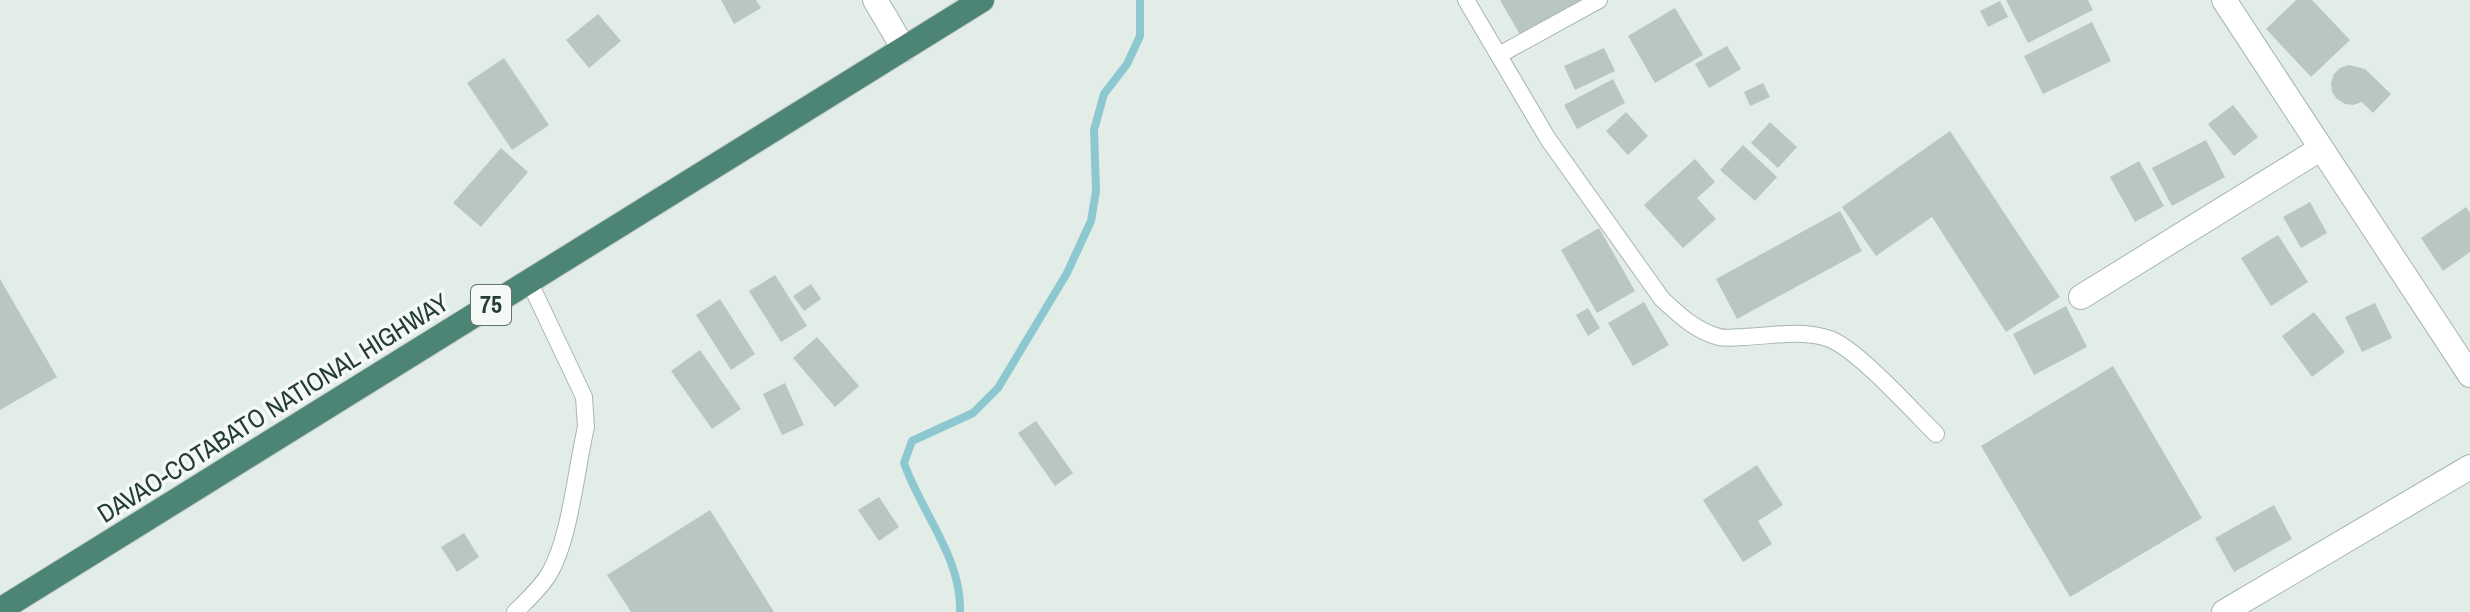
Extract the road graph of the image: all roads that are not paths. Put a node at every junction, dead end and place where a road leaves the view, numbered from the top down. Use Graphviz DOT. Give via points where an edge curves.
graph roads {
  1 [pos="875,0"];
  2 [pos="982,0"];
  3 [pos="1466,0"];
  4 [pos="1599,0"];
  5 [pos="2224,0"];
  6 [pos="904,49"];
  7 [pos="1499,55"];
  8 [pos="2320,149"];
  9 [pos="529,281"];
  10 [pos="2081,297"];
  11 [pos="2470,375"];
  12 [pos="1936,434"];
  13 [pos="2470,467"];
  14 [pos="0,610"];
  15 [pos="515,612"];
  16 [pos="2224,612"];
  1 -- 6 [label="street"];
  2 -- 6 [label="highway, DAVAO-COTABATO NATIONAL HIGHWAY / 75"];
  3 -- 7 [label="lane"];
  4 -- 7 [label="lane"];
  5 -- 8 [label="street"];
  6 -- 9 [label="highway, DAVAO-COTABATO NATIONAL HIGHWAY / 75"];
  7 -- 12 [label="lane" via="1548,139 1678,314 1721,338 1816,334 1834,340"];
  8 -- 10 [label="street"];
  8 -- 11 [label="street"];
  9 -- 14 [label="highway, DAVAO-COTABATO NATIONAL HIGHWAY / 75"];
  9 -- 15 [label="lane" via="584,397 587,414 561,549 544,582"];
  13 -- 16 [label="street"];
}
